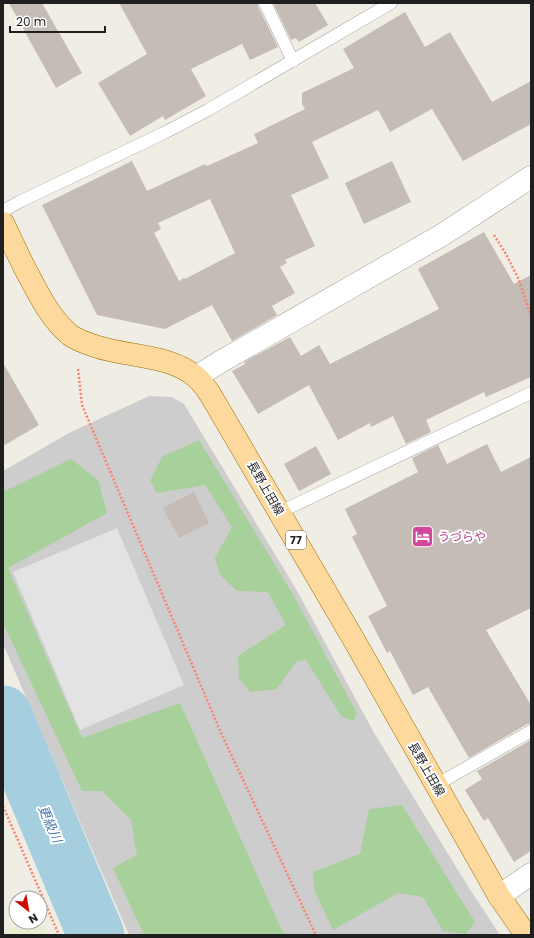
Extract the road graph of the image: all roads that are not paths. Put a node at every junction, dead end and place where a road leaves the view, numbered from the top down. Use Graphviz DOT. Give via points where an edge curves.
graph roads {
  1 [pos="265,3"];
  2 [pos="391,3"];
  3 [pos="293,61"];
  4 [pos="531,177"];
  5 [pos="3,211"];
  6 [pos="3,223"];
  7 [pos="196,377"];
  8 [pos="531,393"];
  9 [pos="280,512"];
  10 [pos="531,731"];
  11 [pos="436,786"];
  12 [pos="531,874"];
  13 [pos="499,896"];
  14 [pos="526,935"];
  1 -- 3 [label="lane"];
  2 -- 3 [label="lane"];
  3 -- 5 [label="lane" via="190,120"];
  4 -- 7 [label="street" via="442,235"];
  6 -- 7 [label="main road, 長野上田線 / 77" via="46,308 70,335 93,346 172,364"];
  7 -- 9 [label="main road, 長野上田線 / 77" via="210,394"];
  8 -- 9 [label="lane"];
  9 -- 11 [label="main road, 長野上田線 / 77"];
  10 -- 11 [label="lane"];
  11 -- 13 [label="main road, 長野上田線 / 77"];
  12 -- 13 [label="street"];
  13 -- 14 [label="main road, 長野上田線 / 77"];
}
